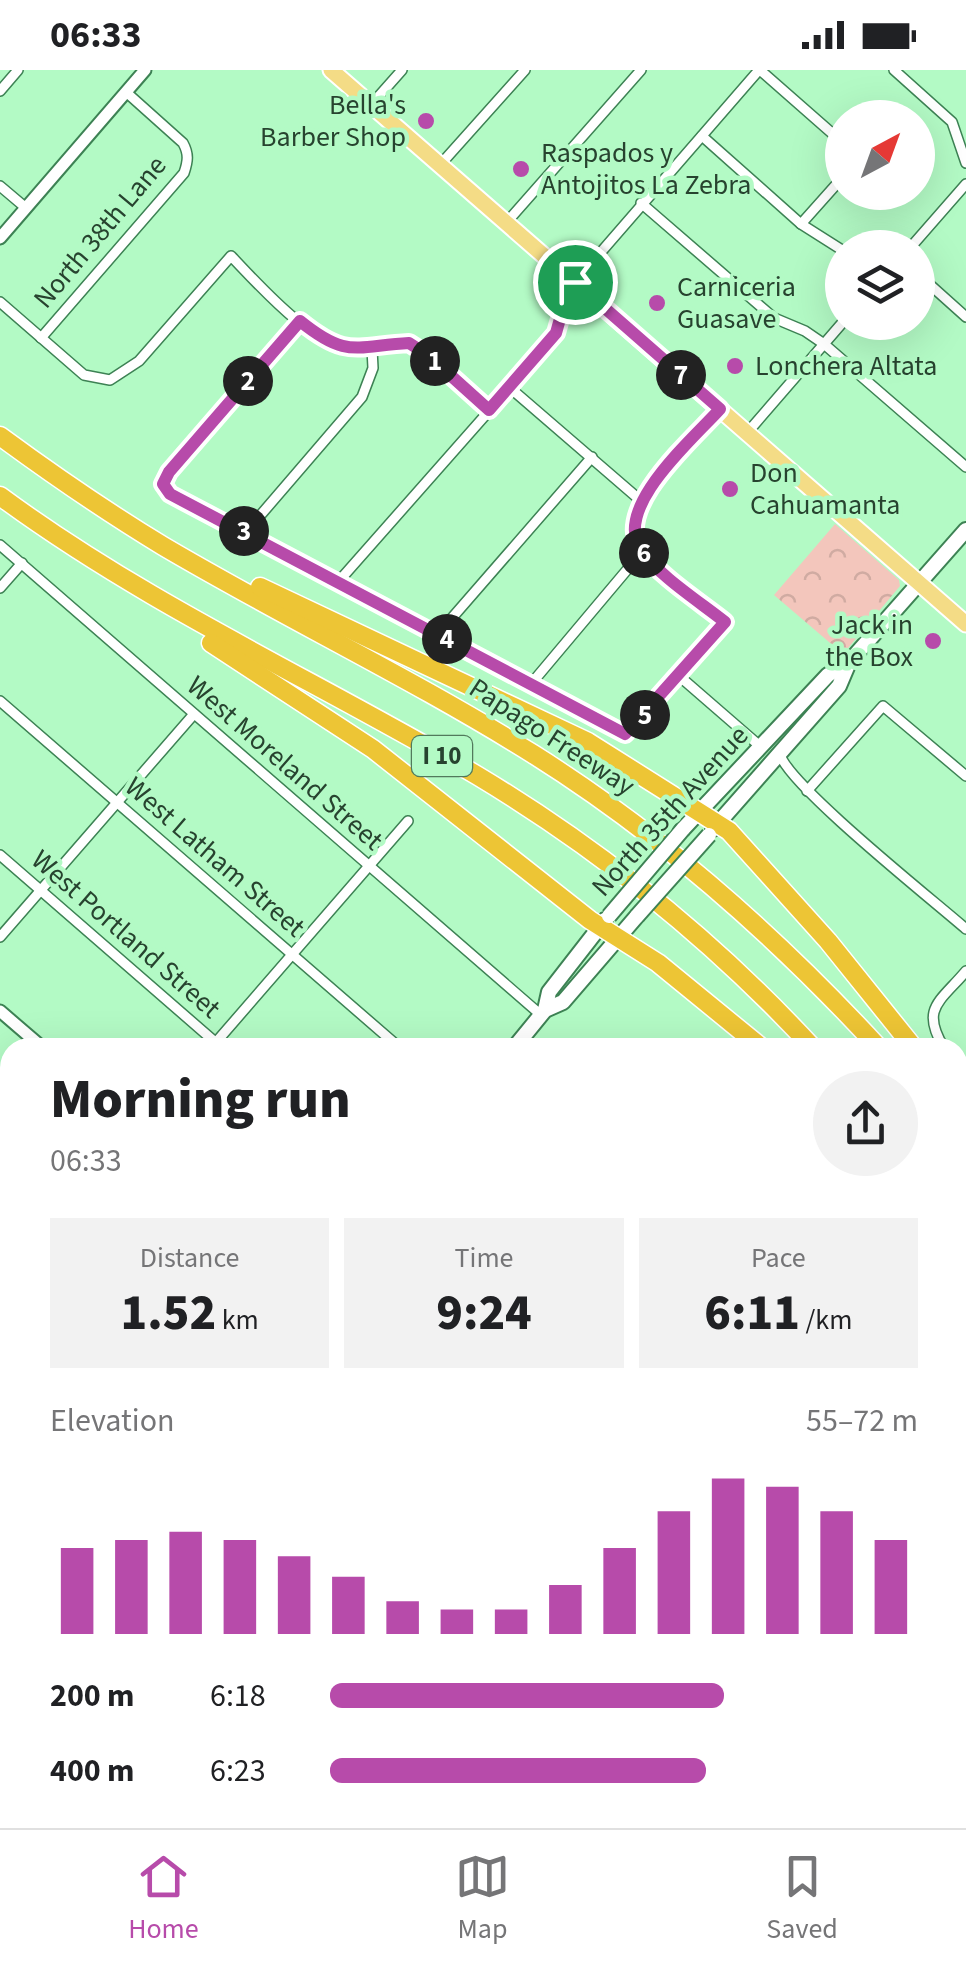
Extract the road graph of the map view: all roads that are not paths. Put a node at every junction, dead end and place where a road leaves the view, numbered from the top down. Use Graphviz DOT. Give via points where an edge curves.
graph roads {
  1 [pos="145,70"];
  2 [pos="331,70"];
  3 [pos="402,70"];
  4 [pos="525,70"];
  5 [pos="641,70"];
  6 [pos="759,70"];
  7 [pos="894,70"];
  8 [pos="11,72"];
  9 [pos="0,91"];
  10 [pos="126,92"];
  11 [pos="371,105"];
  12 [pos="825,127"];
  13 [pos="702,136"];
  14 [pos="966,164"];
  15 [pos="440,165"];
  16 [pos="966,184"];
  17 [pos="0,186"];
  18 [pos="825,197"];
  19 [pos="641,203"];
  20 [pos="26,208"];
  21 [pos="506,223"];
  22 [pos="801,224"];
  23 [pos="926,230"];
  24 [pos="0,238"];
  25 [pos="825,239"];
  26 [pos="575,282"];
  27 [pos="935,289"];
  28 [pos="0,302"];
  29 [pos="966,317"];
  30 [pos="300,321"];
  31 [pos="40,338"];
  32 [pos="827,340"];
  33 [pos="824,344"];
  34 [pos="372,349"];
  35 [pos="509,388"];
  36 [pos="720,409"];
  37 [pos="489,410"];
  38 [pos="747,433"];
  39 [pos="0,436"];
  40 [pos="592,457"];
  41 [pos="966,468"];
  42 [pos="0,496"];
  43 [pos="640,500"];
  44 [pos="100,506"];
  45 [pos="32,519"];
  46 [pos="966,530"];
  47 [pos="246,532"];
  48 [pos="0,545"];
  49 [pos="642,552"];
  50 [pos="22,564"];
  51 [pos="339,581"];
  52 [pos="919,583"];
  53 [pos="0,588"];
  54 [pos="966,624"];
  55 [pos="438,634"];
  56 [pos="851,660"];
  57 [pos="678,675"];
  58 [pos="532,684"];
  59 [pos="0,702"];
  60 [pos="194,714"];
  61 [pos="761,747"];
  62 [pos="780,753"];
  63 [pos="966,776"];
  64 [pos="807,791"];
  65 [pos="118,802"];
  66 [pos="695,815"];
  67 [pos="408,821"];
  68 [pos="713,829"];
  69 [pos="0,855"];
  70 [pos="370,866"];
  71 [pos="41,890"];
  72 [pos="605,921"];
  73 [pos="966,929"];
  74 [pos="623,932"];
  75 [pos="0,938"];
  76 [pos="292,954"];
  77 [pos="966,971"];
  78 [pos="0,1011"];
  79 [pos="543,1012"];
  80 [pos="31,1038"];
  81 [pos="208,1038"];
  82 [pos="224,1038"];
  83 [pos="389,1038"];
  84 [pos="522,1038"];
  85 [pos="750,1038"];
  86 [pos="803,1038"];
  87 [pos="869,1038"];
  88 [pos="906,1038"];
  89 [pos="938,1038"];
  1 -- 10 [label="street"];
  2 -- 11 [label="main road"];
  3 -- 11 [label="street"];
  4 -- 15 [label="street"];
  5 -- 21 [label="street"];
  6 -- 12 [label="street"];
  6 -- 13 [label="street"];
  7 -- 14 [label="street" via="952,122"];
  8 -- 9 [label="street"];
  10 -- 20 [label="street"];
  10 -- 31 [label="street, North 38th Lane" via="188,152 184,173"];
  11 -- 15 [label="main road"];
  13 -- 19 [label="street"];
  13 -- 22 [label="street"];
  15 -- 21 [label="main road"];
  16 -- 23 [label="street"];
  17 -- 20 [label="street"];
  18 -- 22 [label="street"];
  19 -- 26 [label="street"];
  19 -- 33 [label="street" via="774,318"];
  20 -- 24 [label="street"];
  21 -- 26 [label="main road"];
  22 -- 25 [label="street"];
  26 -- 35 [label="street" via="556,333"];
  26 -- 36 [label="main road"];
  27 -- 29 [label="street"];
  28 -- 31 [label="street"];
  30 -- 31 [label="street" via="231,256 139,361 110,380 84,375"];
  30 -- 34 [label="street" via="334,346"];
  30 -- 47 [label="street" via="163,484 170,494"];
  32 -- 33 [label="street"];
  33 -- 38 [label="street"];
  33 -- 41 [label="street"];
  34 -- 37 [label="street" via="409,343"];
  34 -- 47 [label="street" via="362,397"];
  35 -- 37 [label="street"];
  35 -- 40 [label="street"];
  36 -- 38 [label="main road"];
  36 -- 43 [label="street"];
  37 -- 51 [label="street"];
  38 -- 52 [label="main road"];
  39 -- 44 [label="highway, Papago Freeway / I 10"];
  40 -- 43 [label="street"];
  40 -- 55 [label="street"];
  42 -- 45 [label="highway, I 10"];
  43 -- 49 [label="street" via="633,526"];
  44 -- 66 [label="highway" via="588,742"];
  44 -- 87 [label="highway, Papago Freeway / I 10" via="448,703 593,794 747,916"];
  45 -- 72 [label="highway" via="128,592 373,749"];
  45 -- 86 [label="highway, I 10" via="158,599 412,738 554,825 715,950"];
  46 -- 52 [label="main road, North 35th Avenue"];
  47 -- 51 [label="street"];
  48 -- 50 [label="street, West Moreland Street"];
  49 -- 57 [label="street" via="725,622"];
  49 -- 58 [label="street"];
  50 -- 53 [label="street"];
  50 -- 60 [label="street, West Moreland Street"];
  51 -- 55 [label="street"];
  52 -- 54 [label="main road"];
  52 -- 56 [label="main road, North 35th Avenue"];
  55 -- 58 [label="street"];
  56 -- 61 [label="main road, North 35th Avenue"];
  56 -- 62 [label="main road, North 35th Avenue" via="839,686"];
  57 -- 58 [label="street" via="625,734"];
  57 -- 61 [label="street"];
  59 -- 65 [label="street, West Latham Street"];
  60 -- 65 [label="street"];
  60 -- 70 [label="street, West Moreland Street"];
  61 -- 66 [label="main road, North 35th Avenue"];
  62 -- 64 [label="street"];
  62 -- 68 [label="main road, North 35th Avenue"];
  63 -- 64 [label="street" via="882,706"];
  64 -- 73 [label="street"];
  65 -- 71 [label="street"];
  65 -- 76 [label="street, West Latham Street"];
  66 -- 68 [label="highway"];
  66 -- 72 [label="main road, North 35th Avenue, bridge"];
  67 -- 70 [label="street"];
  68 -- 74 [label="main road, North 35th Avenue, bridge"];
  68 -- 88 [label="highway" via="729,831"];
  69 -- 71 [label="street, West Portland Street"];
  70 -- 76 [label="street"];
  70 -- 79 [label="street, West Moreland Street"];
  71 -- 75 [label="street"];
  71 -- 81 [label="street, West Portland Street"];
  72 -- 74 [label="highway"];
  72 -- 79 [label="main road, North 35th Avenue" via="549,992"];
  74 -- 79 [label="main road, North 35th Avenue" via="563,1002"];
  74 -- 85 [label="highway"];
  76 -- 82 [label="street"];
  76 -- 83 [label="street, West Latham Street"];
  77 -- 89 [label="street" via="930,1018"];
  78 -- 80 [label="street"];
  79 -- 84 [label="main road, North 35th Avenue"];
}
